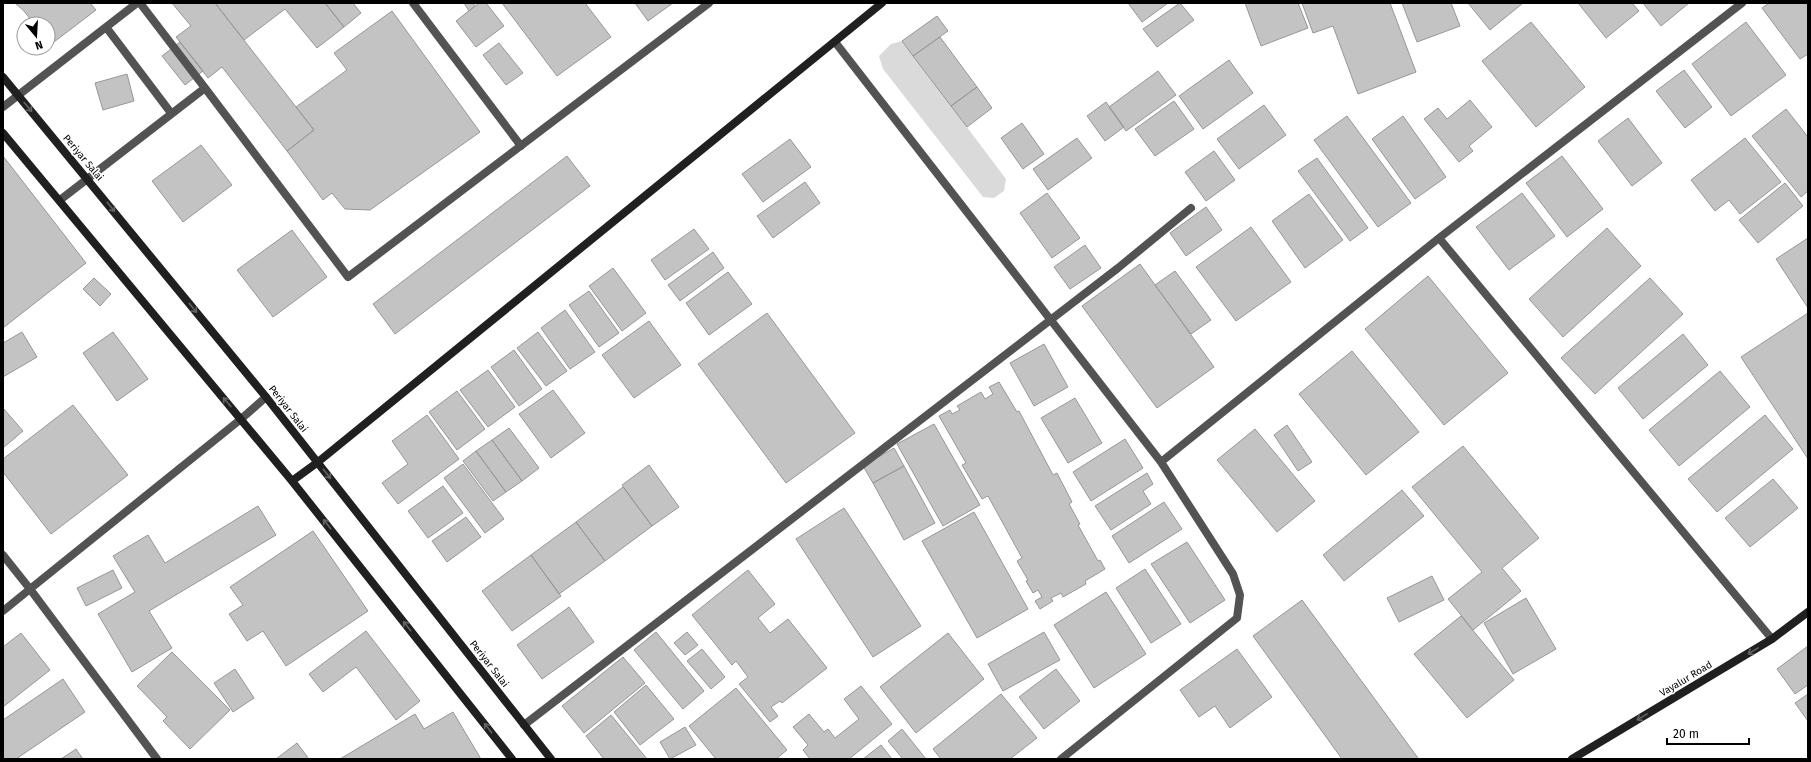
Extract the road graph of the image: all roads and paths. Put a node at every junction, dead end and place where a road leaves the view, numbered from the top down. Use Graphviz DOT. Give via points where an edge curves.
graph roads {
  1 [pos="139,3"];
  2 [pos="413,3"];
  3 [pos="709,3"];
  4 [pos="882,3"];
  5 [pos="1742,3"];
  6 [pos="106,27"];
  7 [pos="835,42"];
  8 [pos="3,77"];
  9 [pos="205,88"];
  10 [pos="18,95"];
  11 [pos="3,107"];
  12 [pos="171,113"];
  13 [pos="3,133"];
  14 [pos="522,146"];
  15 [pos="87,179"];
  16 [pos="60,200"];
  17 [pos="1191,208"];
  18 [pos="1439,238"];
  19 [pos="1051,320"];
  20 [pos="266,397"];
  21 [pos="241,419"];
  22 [pos="318,462"];
  23 [pos="1161,462"];
  24 [pos="292,481"];
  25 [pos="3,555"];
  26 [pos="30,588"];
  27 [pos="3,611"];
  28 [pos="1808,612"];
  29 [pos="1772,639"];
  30 [pos="524,725"];
  31 [pos="157,759"];
  32 [pos="512,759"];
  33 [pos="551,759"];
  34 [pos="1061,759"];
  35 [pos="1572,759"];
  1 -- 6 [label="street"];
  1 -- 9 [label="street"];
  2 -- 14 [label="street"];
  3 -- 14 [label="street"];
  4 -- 7 [label="main road"];
  5 -- 18 [label="street"];
  6 -- 10 [label="street"];
  6 -- 12 [label="street"];
  7 -- 19 [label="street"];
  7 -- 22 [label="main road"];
  8 -- 10 [label="main road, Periyar Salai"];
  9 -- 12 [label="street"];
  9 -- 14 [label="street" via="348,277"];
  10 -- 11 [label="street"];
  10 -- 15 [label="main road, Periyar Salai, one-way"];
  12 -- 15 [label="street"];
  13 -- 16 [label="main road"];
  15 -- 16 [label="street"];
  15 -- 20 [label="main road, Periyar Salai, one-way"];
  21 -- 16 [label="main road, one-way"];
  17 -- 19 [label="street"];
  18 -- 23 [label="street"];
  18 -- 29 [label="street"];
  19 -- 23 [label="street"];
  19 -- 30 [label="street"];
  20 -- 21 [label="street"];
  20 -- 22 [label="main road, Periyar Salai"];
  21 -- 24 [label="main road"];
  21 -- 26 [label="street"];
  22 -- 24 [label="main road"];
  22 -- 30 [label="main road, Periyar Salai, one-way"];
  23 -- 34 [label="street" via="1233,574 1240,595 1237,618"];
  32 -- 24 [label="main road, one-way"];
  25 -- 26 [label="street"];
  26 -- 27 [label="street"];
  26 -- 31 [label="street"];
  28 -- 29 [label="main road, Vayalur Road"];
  29 -- 35 [label="main road, Vayalur Road, one-way"];
  30 -- 33 [label="main road, Periyar Salai"];
}
